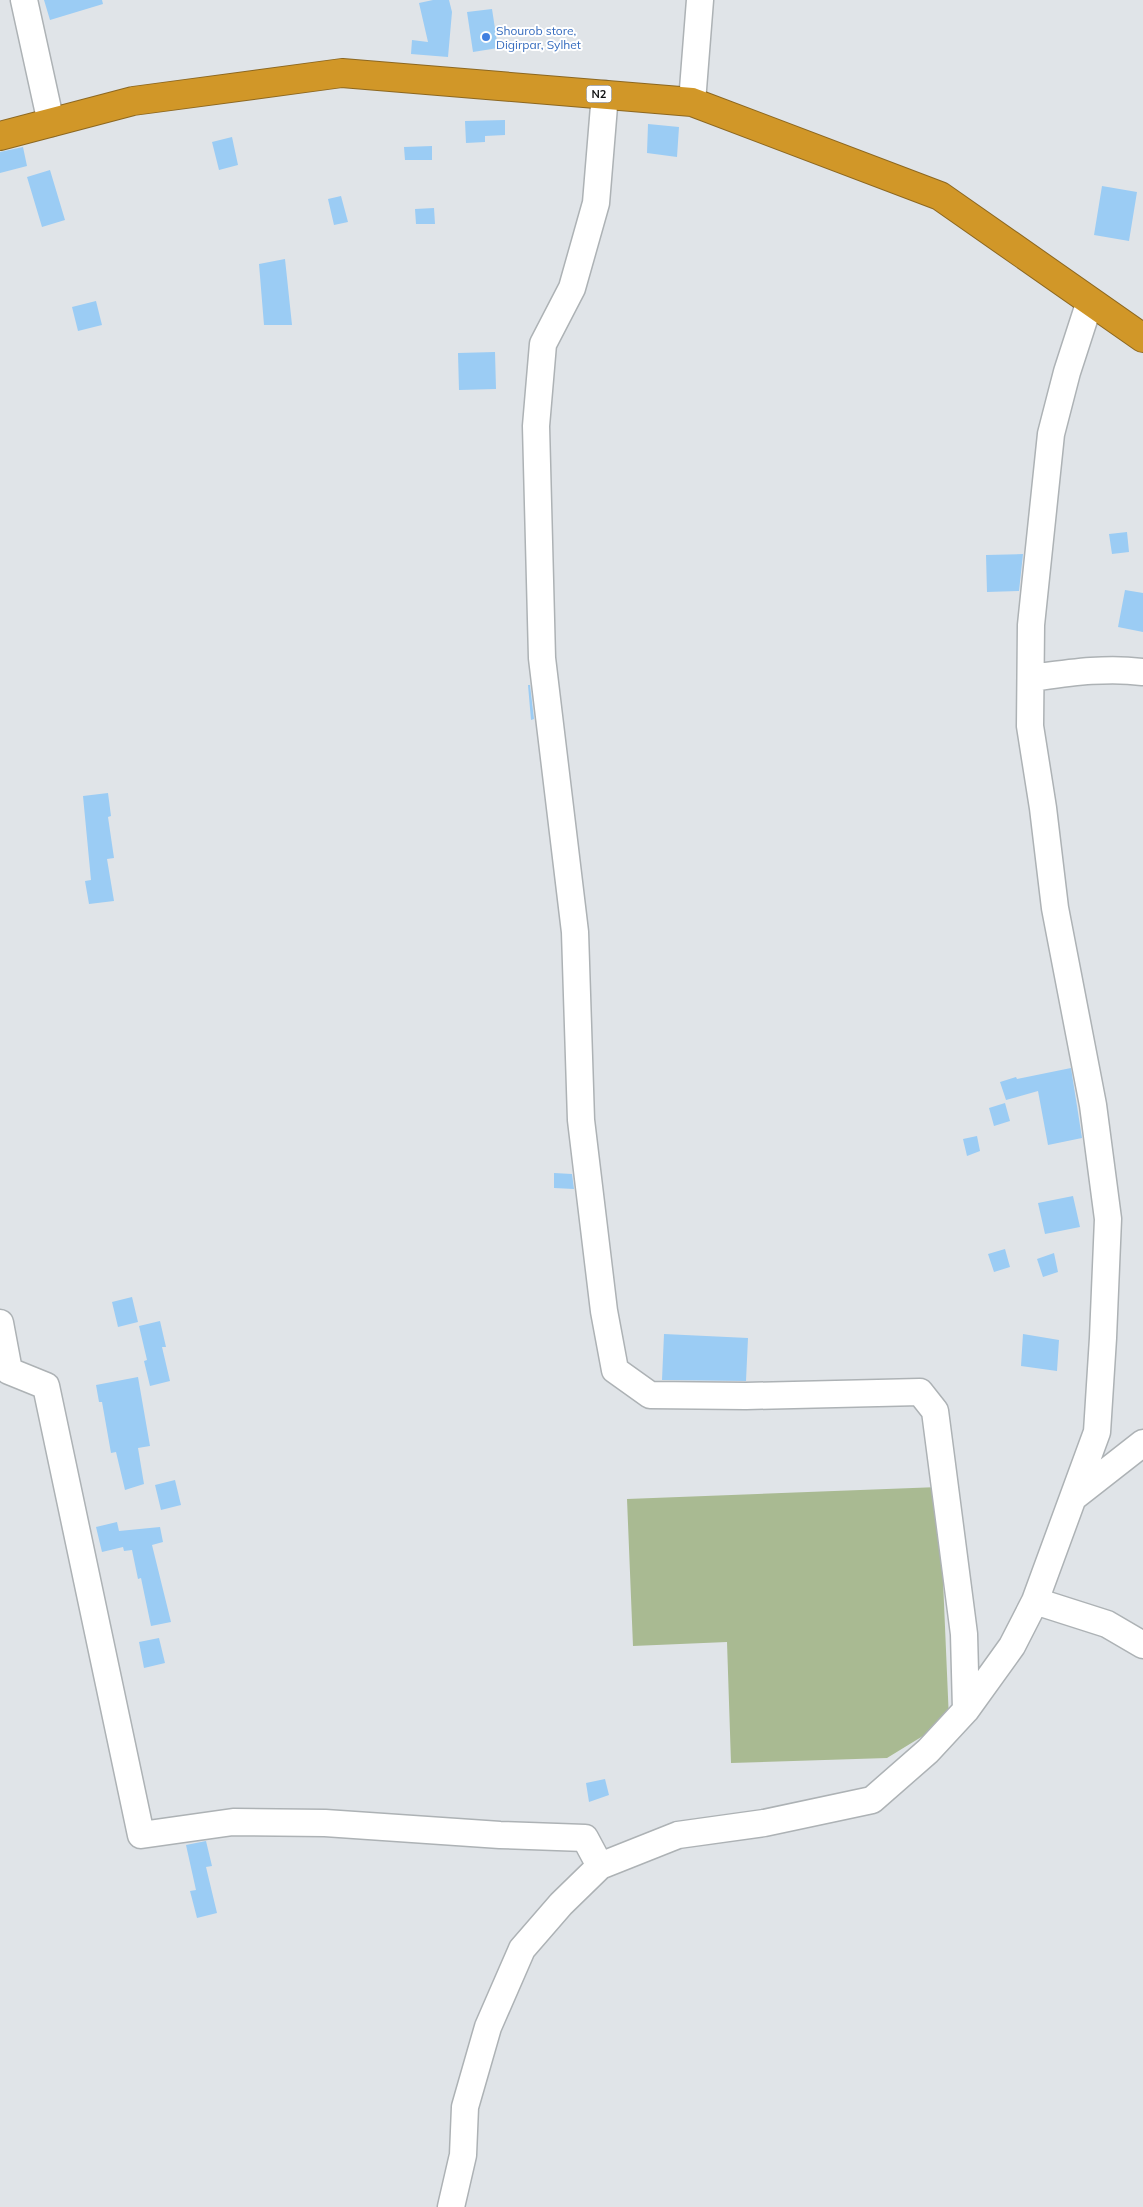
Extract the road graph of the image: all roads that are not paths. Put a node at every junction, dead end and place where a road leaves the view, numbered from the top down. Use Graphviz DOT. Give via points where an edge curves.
graph roads {
  1 [pos="24,0"];
  2 [pos="700,0"];
  3 [pos="605,94"];
  4 [pos="692,102"];
  5 [pos="51,123"];
  6 [pos="0,136"];
  7 [pos="1090,301"];
  8 [pos="1143,338"];
  9 [pos="1143,672"];
  10 [pos="1031,678"];
  11 [pos="0,1323"];
  12 [pos="1143,1443"];
  13 [pos="1074,1497"];
  14 [pos="1035,1600"];
  15 [pos="1143,1645"];
  16 [pos="966,1710"];
  17 [pos="600,1866"];
  18 [pos="451,2207"];
  1 -- 5 [label="street"];
  2 -- 4 [label="street"];
  3 -- 4 [label="highway, N2"];
  3 -- 5 [label="highway, N2" via="342,73 133,101"];
  3 -- 16 [label="street" via="596,203 572,288 543,344 536,426 542,658 575,932 580,1120 604,1311 615,1370 650,1395 920,1392 935,1411 964,1634"];
  4 -- 7 [label="highway, N2" via="940,196"];
  5 -- 6 [label="highway, N2"];
  7 -- 8 [label="highway, N2"];
  7 -- 10 [label="street" via="1051,434 1031,625"];
  9 -- 10 [label="street" via="1082,670"];
  10 -- 13 [label="street" via="1030,726 1055,908 1093,1105 1108,1219 1097,1432"];
  11 -- 17 [label="street" via="9,1371 46,1386 141,1835 233,1822 325,1823 585,1838"];
  12 -- 13 [label="street"];
  13 -- 14 [label="street"];
  14 -- 15 [label="street" via="1107,1624"];
  14 -- 16 [label="street" via="1012,1646"];
  16 -- 17 [label="street" via="928,1750 872,1800 764,1823 678,1835"];
  17 -- 18 [label="street" via="522,1949 488,2027 465,2106 462,2154"];
}
